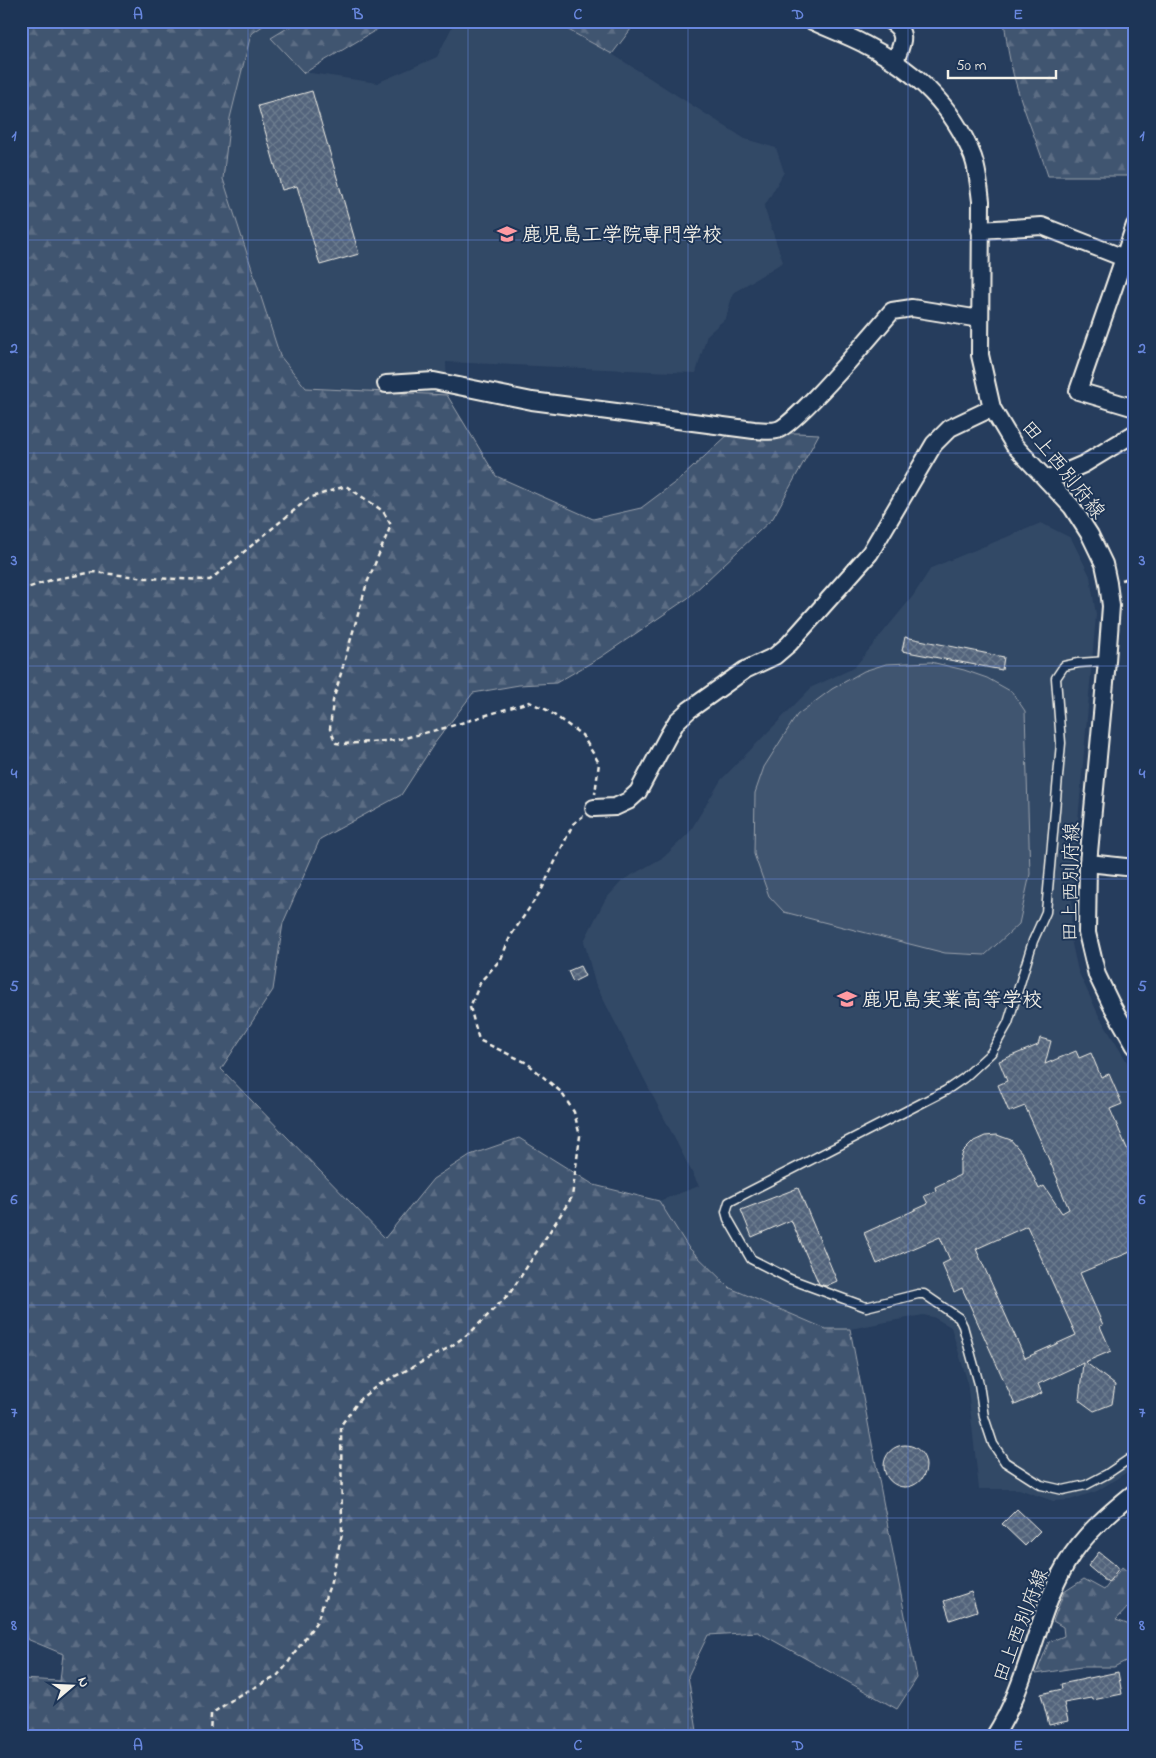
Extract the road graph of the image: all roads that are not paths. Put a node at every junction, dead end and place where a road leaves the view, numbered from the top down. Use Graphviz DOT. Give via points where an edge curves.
graph roads {
  1 [pos="812,21"];
  2 [pos="890,21"];
  3 [pos="895,61"];
  4 [pos="1135,224"];
  5 [pos="980,230"];
  6 [pos="1124,258"];
  7 [pos="980,319"];
  8 [pos="386,384"];
  9 [pos="992,408"];
  10 [pos="1135,408"];
  11 [pos="1135,433"];
  12 [pos="1048,480"];
  13 [pos="1108,662"];
  14 [pos="594,808"];
  15 [pos="1088,863"];
  16 [pos="1135,868"];
  17 [pos="1135,1046"];
  18 [pos="1135,1455"];
  19 [pos="1135,1492"];
  20 [pos="994,1737"];
  1 -- 3 [label="street, 田上西別府線" via="864,43"];
  2 -- 3 [label="street" via="902,33"];
  3 -- 5 [label="street, 田上西別府線" via="943,104 966,141 978,179"];
  4 -- 6 [label="street"];
  5 -- 6 [label="street" via="1042,226"];
  5 -- 7 [label="street, 田上西別府線"];
  6 -- 10 [label="street" via="1078,391"];
  7 -- 8 [label="street" via="912,308 892,311 793,420 778,430 754,430 532,401 434,381"];
  7 -- 9 [label="street, 田上西別府線" via="980,355"];
  9 -- 12 [label="street, 田上西別府線" via="1014,445"];
  9 -- 14 [label="street" via="950,428 934,444 870,553 789,644 689,710 668,736 638,792 628,801 614,807"];
  11 -- 12 [label="street" via="1084,464"];
  12 -- 13 [label="street, 田上西別府線" via="1072,507 1104,564 1111,606"];
  13 -- 15 [label="street, 田上西別府線"];
  13 -- 18 [label="lane" via="1078,662 1064,666 1056,678 1061,743 1046,912 1033,940 1008,1023 991,1053 945,1091 730,1202 726,1212 750,1259 790,1279 866,1307 924,1294 959,1318 980,1384 984,1418 993,1444 1005,1462 1041,1485 1063,1490 1086,1486"];
  15 -- 16 [label="street"];
  15 -- 17 [label="street, 田上西別府線" via="1086,933 1090,953 1111,1004"];
  19 -- 20 [label="street, 田上西別府線" via="1103,1518 1066,1563 1023,1678"];
}
